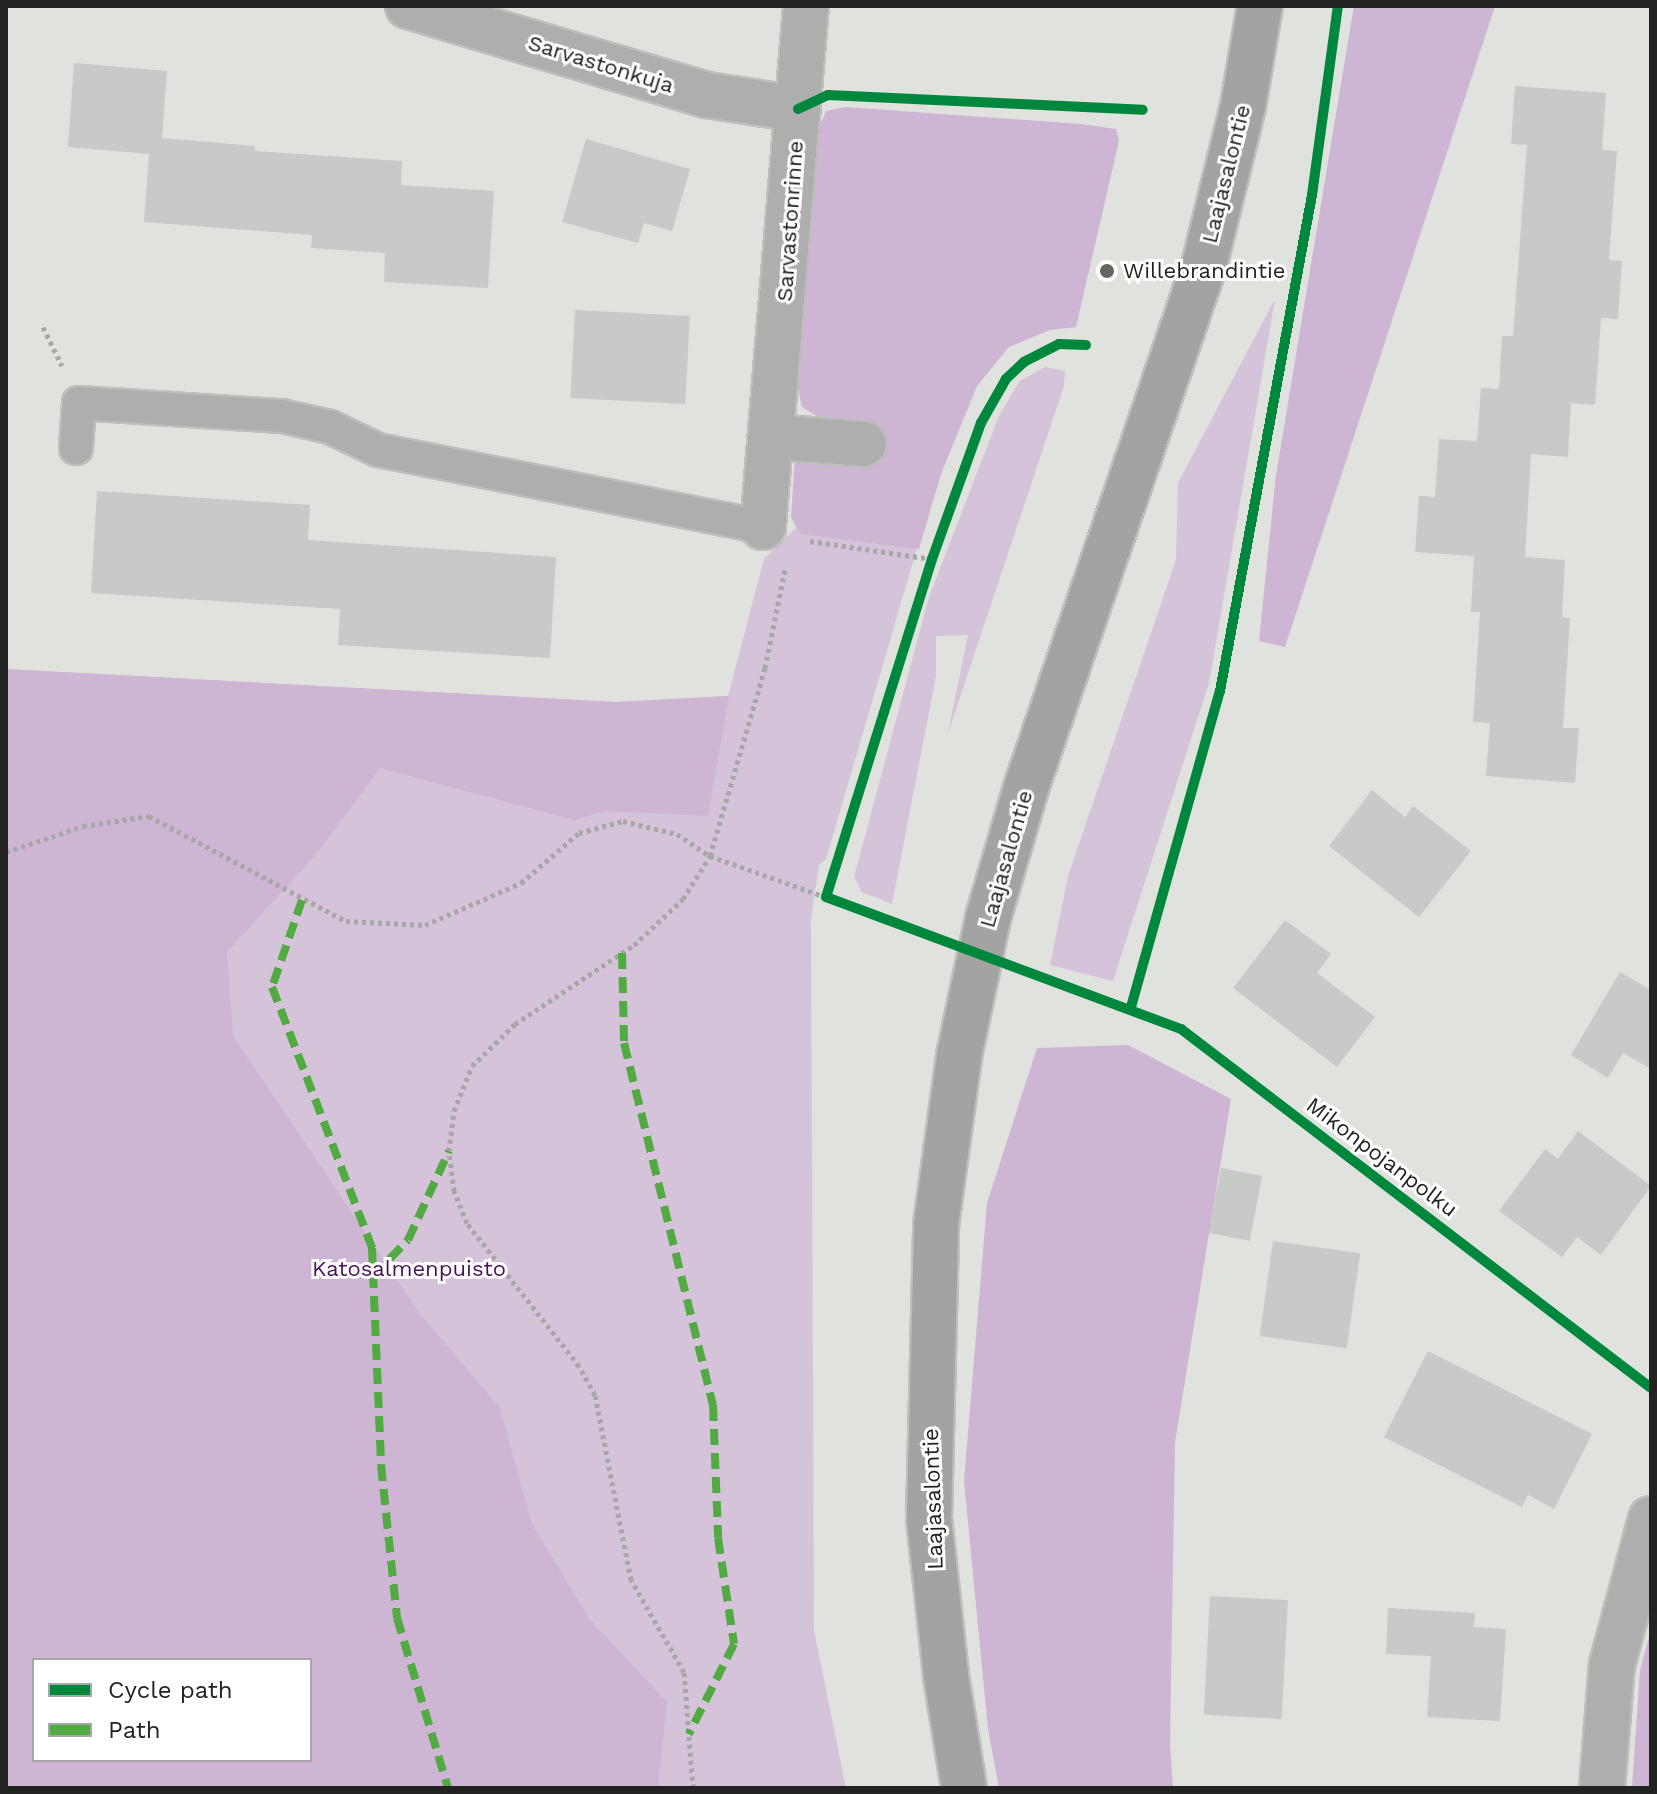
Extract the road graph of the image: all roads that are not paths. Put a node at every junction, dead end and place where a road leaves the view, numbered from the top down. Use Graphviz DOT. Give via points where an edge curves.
graph roads {
  1 [pos="408,6"];
  2 [pos="806,6"];
  3 [pos="1260,6"];
  4 [pos="798,109"];
  5 [pos="774,437"];
  6 [pos="864,444"];
  7 [pos="76,448"];
  8 [pos="777,533"];
  9 [pos="1651,1519"];
  10 [pos="964,1788"];
  11 [pos="1602,1788"];
  1 -- 4 [label="street, Sarvastonkuja" via="707,95"];
  2 -- 4 [label="street, Sarvastonrinne"];
  3 -- 10 [label="main road, Laajasalontie" via="1243,106 1204,266 1026,788 988,918 959,1056 936,1225 929,1519"];
  4 -- 5 [label="street, Sarvastonrinne"];
  5 -- 6 [label="street"];
  5 -- 8 [label="street, Sarvastonrinne"];
  7 -- 8 [label="lane" via="79,403 282,416 330,427 378,450"];
  9 -- 11 [label="street" via="1612,1665"];
}
